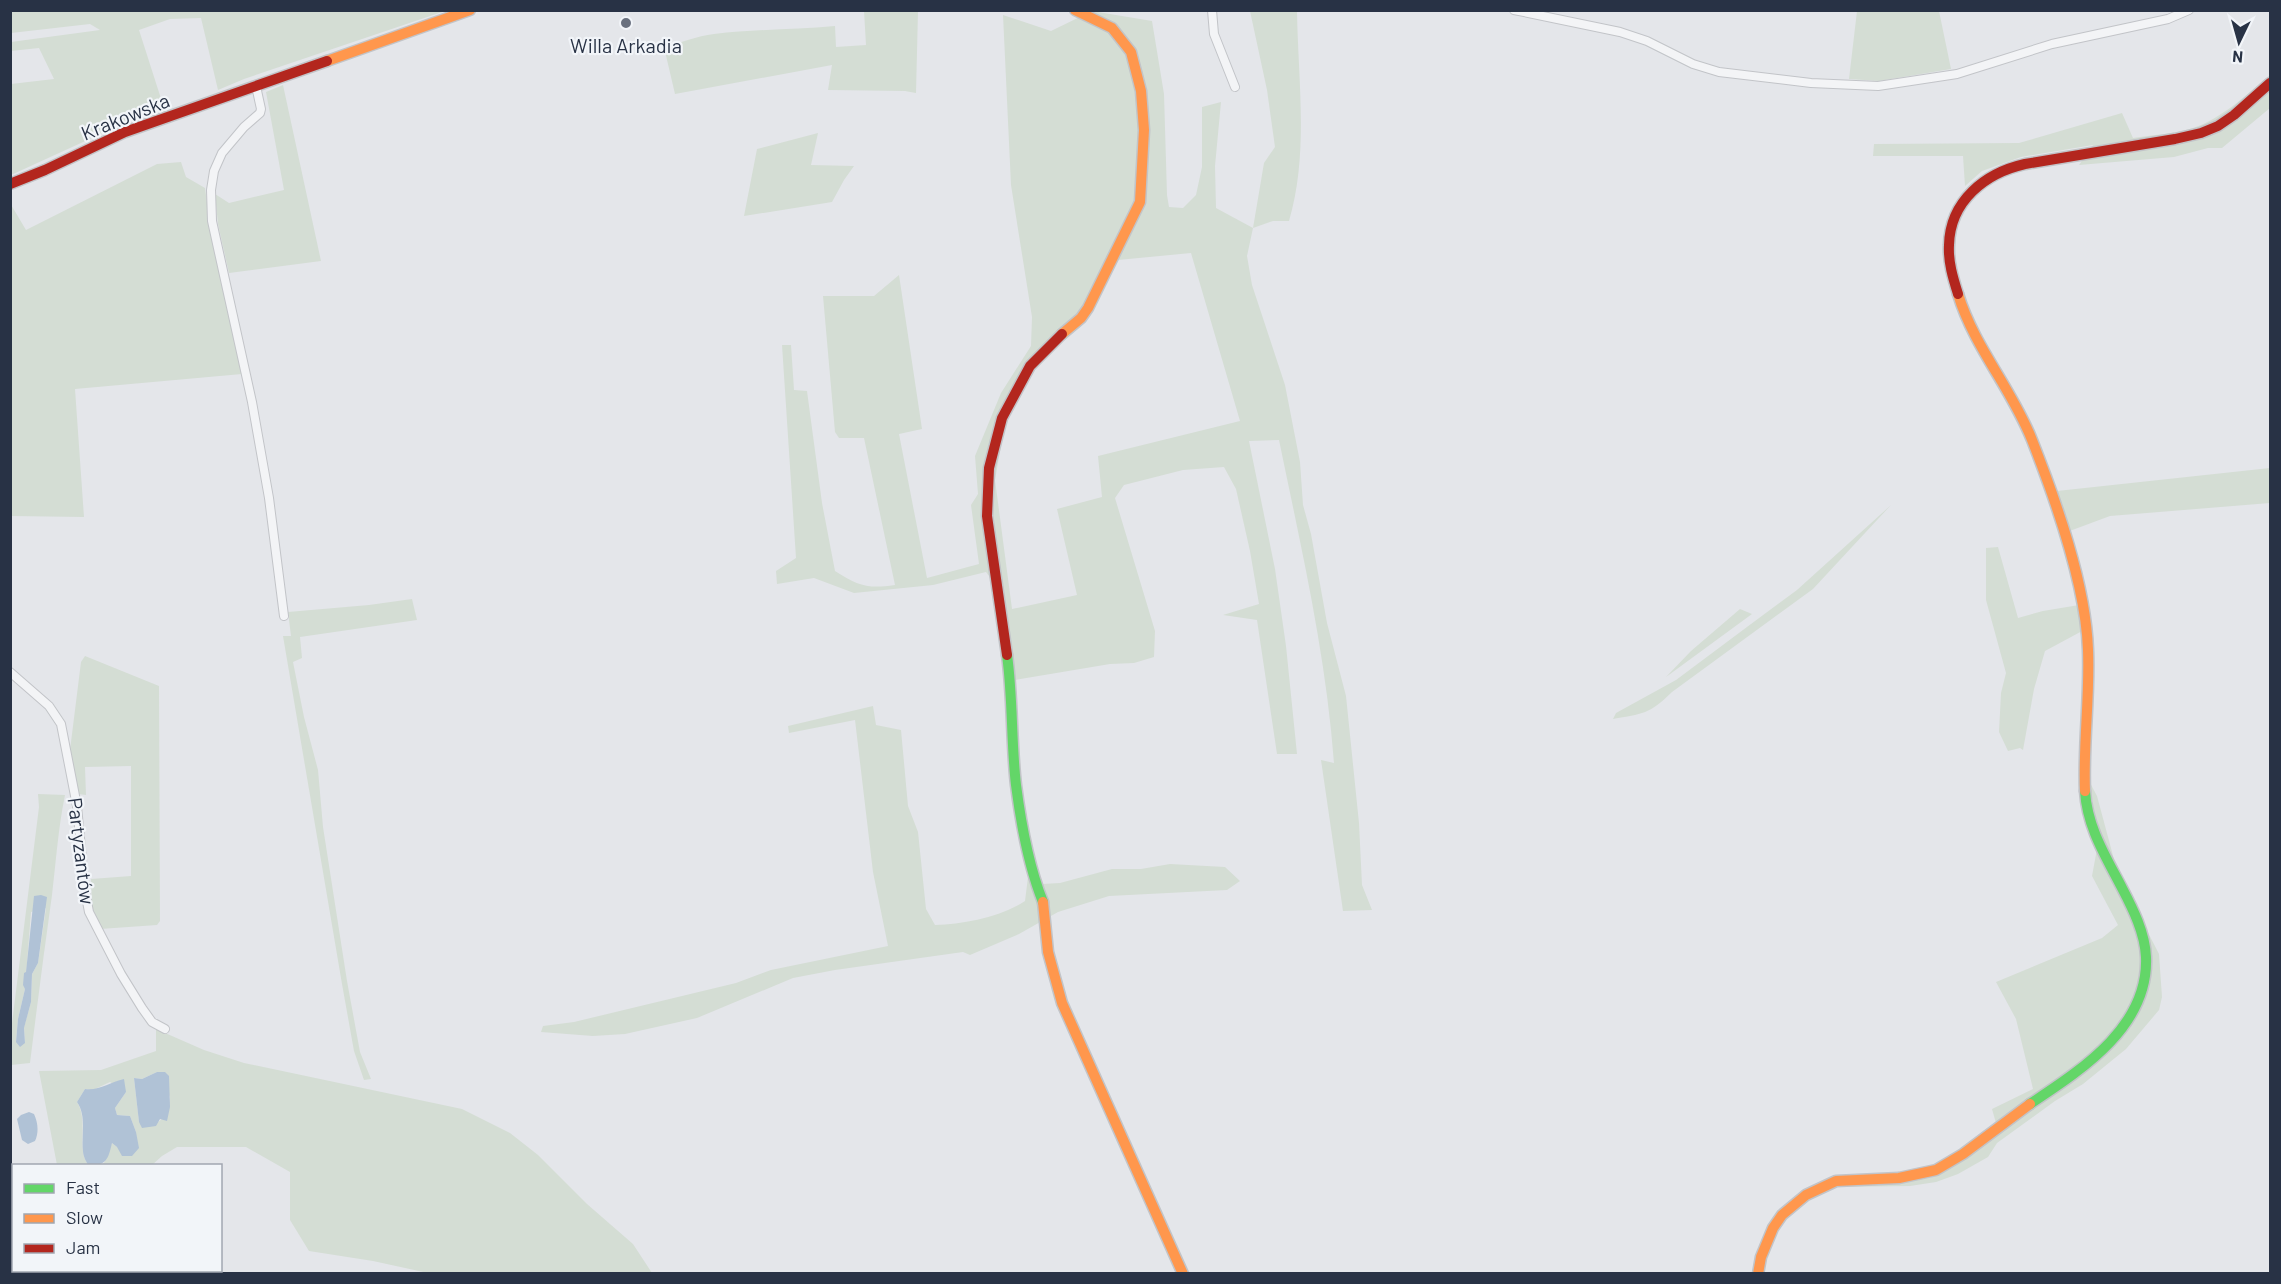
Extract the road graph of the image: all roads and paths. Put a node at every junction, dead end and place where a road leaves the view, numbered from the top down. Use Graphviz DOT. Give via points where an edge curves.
graph roads {
  1 [pos="470,10"];
  2 [pos="1076,10"];
  3 [pos="1212,10"];
  4 [pos="1514,10"];
  5 [pos="2189,10"];
  6 [pos="2271,83"];
  7 [pos="256,87"];
  8 [pos="1235,87"];
  9 [pos="10,184"];
  10 [pos="284,615"];
  11 [pos="10,672"];
  12 [pos="165,1029"];
  13 [pos="1183,1274"];
  14 [pos="1758,1274"];
  1 -- 7 [label="street, Krakowska"];
  2 -- 13 [label="street" via="1110,27 1134,57 1143,96 1143,186 1140,202 1088,308 1030,366 1006,408 989,468 987,516 1010,678 1016,785 1032,874 1043,902 1048,952 1062,1003"];
  3 -- 8 [label="street" via="1214,33"];
  4 -- 5 [label="street" via="1620,32 1719,72 1878,86 1957,74 2052,44 2168,19"];
  6 -- 14 [label="street" via="2238,112 2209,130 2173,140 2025,164 1993,175 1981,182 1959,207 1948,245 1953,282 1969,321 2029,433 2082,595 2088,650 2086,799 2098,841 2144,943 2146,976 2140,995 2115,1037 2093,1058 1953,1162 1924,1174 1836,1181 1799,1200 1769,1230"];
  7 -- 9 [label="street, Krakowska" via="125,132"];
  7 -- 10 [label="street" via="260,113 222,153 214,171 212,221 252,402"];
  11 -- 12 [label="street, Partyzantów" via="49,706 61,724 78,812 89,912 142,1008 152,1022"];
}
